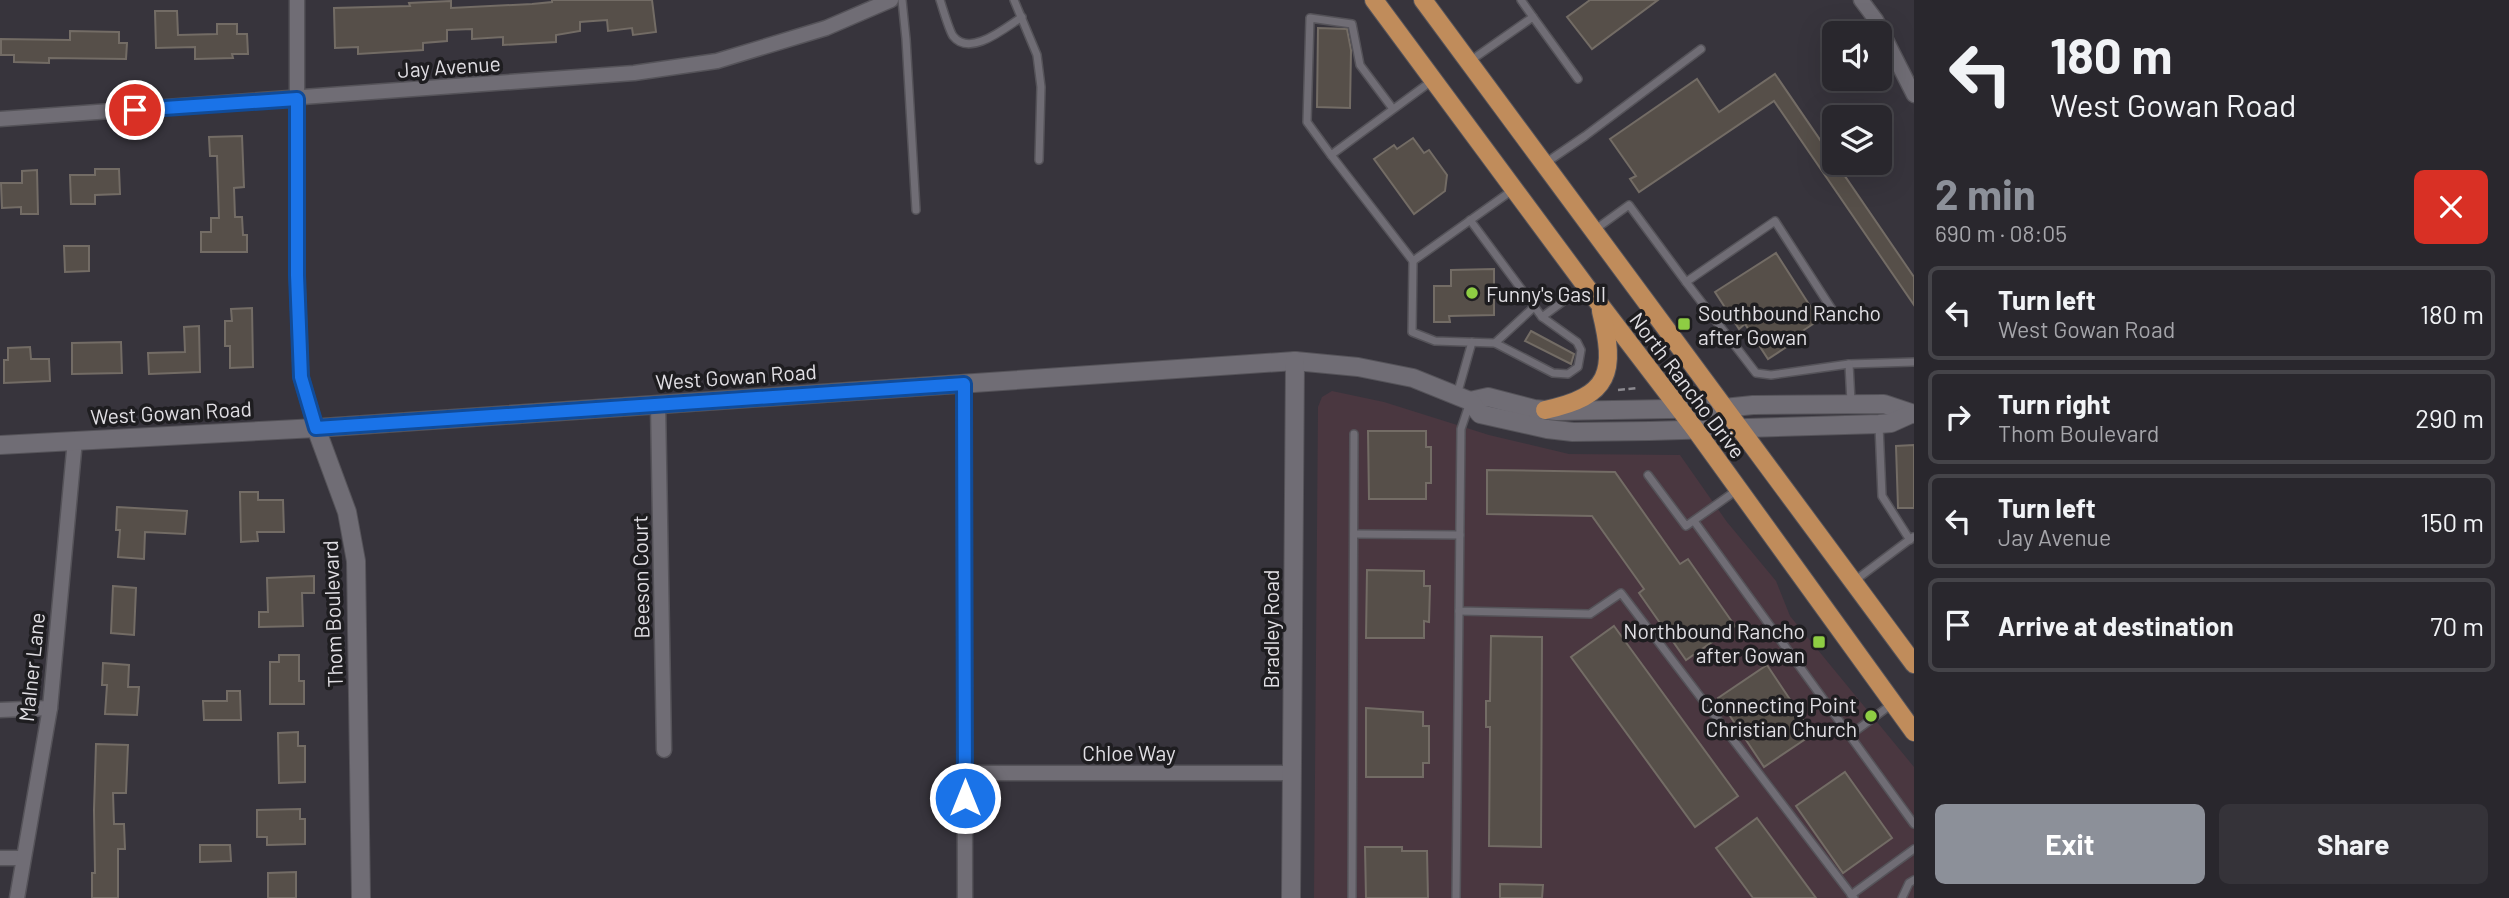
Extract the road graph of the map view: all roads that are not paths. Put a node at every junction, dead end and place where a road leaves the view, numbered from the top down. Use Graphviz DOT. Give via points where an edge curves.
graph roads {
  1 [pos="297,0"];
  2 [pos="891,0"];
  3 [pos="902,0"];
  4 [pos="940,0"];
  5 [pos="1014,0"];
  6 [pos="1374,0"];
  7 [pos="1423,0"];
  8 [pos="1521,0"];
  9 [pos="1861,0"];
  10 [pos="865,5"];
  11 [pos="1022,17"];
  12 [pos="1533,17"];
  13 [pos="1701,50"];
  14 [pos="1469,61"];
  15 [pos="1578,79"];
  16 [pos="1433,80"];
  17 [pos="1914,95"];
  18 [pos="297,99"];
  19 [pos="1393,109"];
  20 [pos="0,119"];
  21 [pos="1331,155"];
  22 [pos="1039,160"];
  23 [pos="1544,164"];
  24 [pos="1515,189"];
  25 [pos="916,210"];
  26 [pos="1470,220"];
  27 [pos="1593,231"];
  28 [pos="1413,261"];
  29 [pos="1686,282"];
  30 [pos="1585,285"];
  31 [pos="1600,304"];
  32 [pos="1534,307"];
  33 [pos="1833,311"];
  34 [pos="1542,317"];
  35 [pos="1472,342"];
  36 [pos="1495,343"];
  37 [pos="1295,361"];
  38 [pos="1914,362"];
  39 [pos="1849,364"];
  40 [pos="964,384"];
  41 [pos="1463,398"];
  42 [pos="658,404"];
  43 [pos="1851,405"];
  44 [pos="1678,408"];
  45 [pos="1724,408"];
  46 [pos="1545,410"];
  47 [pos="1912,414"];
  48 [pos="1879,424"];
  49 [pos="316,428"];
  50 [pos="1738,428"];
  51 [pos="1695,429"];
  52 [pos="1354,435"];
  53 [pos="75,440"];
  54 [pos="0,445"];
  55 [pos="1648,475"];
  56 [pos="1737,490"];
  57 [pos="1694,521"];
  58 [pos="1354,534"];
  59 [pos="1460,535"];
  60 [pos="1912,538"];
  61 [pos="1853,582"];
  62 [pos="1459,611"];
  63 [pos="1914,664"];
  64 [pos="1892,703"];
  65 [pos="50,708"];
  66 [pos="0,710"];
  67 [pos="1914,732"];
  68 [pos="1850,736"];
  69 [pos="663,750"];
  70 [pos="965,773"];
  71 [pos="1292,773"];
  72 [pos="1914,824"];
  73 [pos="1914,849"];
  74 [pos="0,858"];
  75 [pos="23,858"];
  76 [pos="1914,880"];
  77 [pos="1852,897"];
  78 [pos="17,898"];
  79 [pos="361,898"];
  80 [pos="965,898"];
  81 [pos="1291,898"];
  82 [pos="1352,898"];
  83 [pos="1456,898"];
  84 [pos="1902,898"];
  1 -- 18 [label="street, Thom Boulevard"];
  2 -- 10 [label="street, Jay Avenue"];
  3 -- 25 [label="lane"];
  4 -- 11 [label="lane" via="954,37 966,44 978,44"];
  5 -- 11 [label="lane"];
  6 -- 16 [label="main road, North Rancho Drive"];
  7 -- 14 [label="main road, North Rancho Drive"];
  8 -- 12 [label="lane"];
  9 -- 17 [label="street"];
  10 -- 18 [label="street, Jay Avenue" via="826,28 717,61 634,74"];
  11 -- 22 [label="lane" via="1037,55 1041,87"];
  12 -- 14 [label="lane"];
  12 -- 15 [label="lane"];
  13 -- 23 [label="lane"];
  14 -- 23 [label="main road, North Rancho Drive"];
  16 -- 19 [label="lane"];
  16 -- 24 [label="main road, North Rancho Drive"];
  18 -- 20 [label="street, Jay Avenue"];
  18 -- 49 [label="street, Thom Boulevard" via="301,377"];
  19 -- 21 [label="lane"];
  19 -- 21 [label="lane" via="1360,65 1352,24 1310,18 1307,122"];
  21 -- 28 [label="lane"];
  23 -- 27 [label="main road, North Rancho Drive"];
  24 -- 26 [label="lane"];
  24 -- 30 [label="main road, North Rancho Drive"];
  26 -- 28 [label="lane"];
  26 -- 32 [label="lane"];
  27 -- 29 [label="lane" via="1629,205"];
  27 -- 45 [label="main road, North Rancho Drive"];
  28 -- 35 [label="lane" via="1412,332 1435,341"];
  29 -- 33 [label="lane" via="1774,222"];
  29 -- 39 [label="lane" via="1756,373"];
  30 -- 31 [label="main road, North Rancho Drive"];
  30 -- 34 [label="lane"];
  31 -- 44 [label="main road, North Rancho Drive"];
  31 -- 46 [label="main road" via="1609,343 1604,377 1586,398"];
  32 -- 34 [label="lane"];
  32 -- 36 [label="lane"];
  34 -- 36 [label="lane" via="1577,342 1581,351 1578,367 1568,374 1553,373"];
  35 -- 36 [label="lane"];
  35 -- 41 [label="lane"];
  37 -- 40 [label="street, West Gowan Road"];
  37 -- 41 [label="street, West Gowan Road" via="1413,378"];
  37 -- 71 [label="street, Bradley Road"];
  38 -- 39 [label="lane"];
  39 -- 43 [label="lane"];
  40 -- 42 [label="street, West Gowan Road"];
  40 -- 70 [label="street"];
  41 -- 46 [label="street, West Gowan Road" via="1488,397"];
  41 -- 51 [label="street, West Gowan Road" via="1480,414 1547,429"];
  41 -- 59 [label="lane"];
  42 -- 49 [label="street, West Gowan Road"];
  42 -- 69 [label="street, Beeson Court"];
  43 -- 45 [label="street, West Gowan Road"];
  43 -- 47 [label="street, West Gowan Road" via="1884,404"];
  44 -- 45 [label="street, West Gowan Road"];
  44 -- 46 [label="street, West Gowan Road"];
  44 -- 51 [label="main road, North Rancho Drive"];
  45 -- 50 [label="main road, North Rancho Drive"];
  47 -- 48 [label="street, West Gowan Road"];
  48 -- 50 [label="street, West Gowan Road"];
  48 -- 60 [label="lane" via="1882,496"];
  49 -- 53 [label="street, West Gowan Road"];
  49 -- 79 [label="street, Thom Boulevard" via="347,512 356,561"];
  50 -- 51 [label="street, West Gowan Road"];
  50 -- 61 [label="main road, North Rancho Drive"];
  51 -- 56 [label="main road, North Rancho Drive"];
  52 -- 58 [label="lane"];
  53 -- 54 [label="street, West Gowan Road"];
  53 -- 65 [label="street, Malner Lane"];
  55 -- 57 [label="lane" via="1686,526"];
  56 -- 57 [label="lane"];
  56 -- 64 [label="main road, North Rancho Drive"];
  57 -- 68 [label="lane"];
  58 -- 59 [label="lane"];
  58 -- 82 [label="lane"];
  59 -- 62 [label="lane"];
  60 -- 61 [label="lane"];
  61 -- 63 [label="main road, North Rancho Drive"];
  62 -- 77 [label="lane" via="1590,614 1621,593"];
  62 -- 83 [label="lane"];
  64 -- 67 [label="main road, North Rancho Drive"];
  64 -- 68 [label="lane"];
  65 -- 66 [label="street"];
  65 -- 75 [label="street, Malner Lane"];
  68 -- 72 [label="lane"];
  70 -- 71 [label="street, Chloe Way"];
  70 -- 80 [label="street"];
  71 -- 81 [label="street, Bradley Road"];
  73 -- 77 [label="lane"];
  74 -- 75 [label="street"];
  75 -- 78 [label="street, Malner Lane"];
  76 -- 84 [label="lane"];
}
